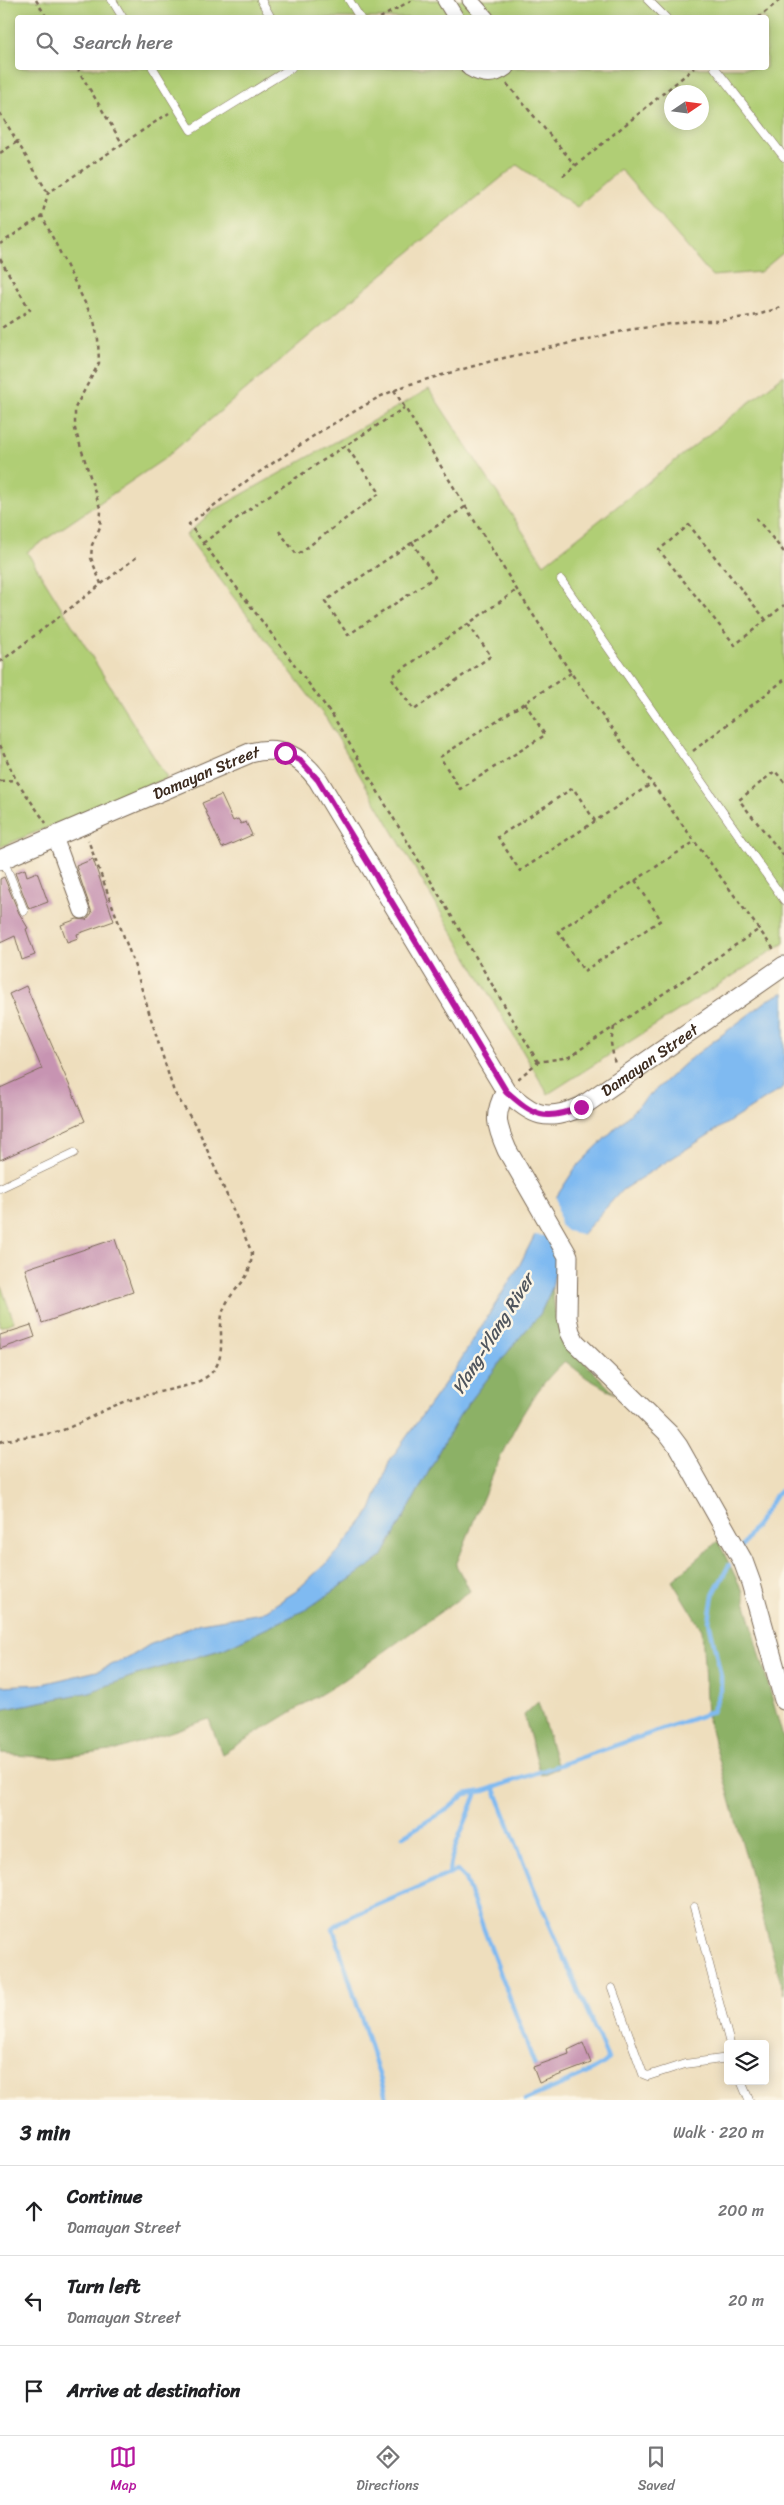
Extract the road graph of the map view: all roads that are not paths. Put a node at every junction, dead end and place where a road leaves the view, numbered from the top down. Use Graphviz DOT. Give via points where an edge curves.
graph roads {
  1 [pos="112,0"];
  2 [pos="261,0"];
  3 [pos="350,0"];
  4 [pos="445,0"];
  5 [pos="470,0"];
  6 [pos="648,0"];
  7 [pos="121,15"];
  8 [pos="269,15"];
  9 [pos="358,15"];
  10 [pos="454,15"];
  11 [pos="483,15"];
  12 [pos="663,15"];
  13 [pos="154,70"];
  14 [pos="288,70"];
  15 [pos="474,70"];
  16 [pos="502,70"];
  17 [pos="717,70"];
  18 [pos="784,157"];
  19 [pos="561,580"];
  20 [pos="55,837"];
  21 [pos="2,859"];
  22 [pos="784,900"];
  23 [pos="24,911"];
  24 [pos="82,911"];
  25 [pos="781,961"];
  26 [pos="506,1091"];
  27 [pos="74,1153"];
  28 [pos="0,1188"];
  29 [pos="784,1700"];
  30 [pos="694,1907"];
  31 [pos="612,1988"];
  32 [pos="729,2040"];
  33 [pos="724,2059"];
  34 [pos="743,2085"];
  35 [pos="749,2100"];
  1 -- 7 [label="lane"];
  2 -- 8 [label="lane"];
  3 -- 9 [label="lane"];
  4 -- 10 [label="street"];
  5 -- 11 [label="street"];
  6 -- 12 [label="lane"];
  13 -- 14 [label="lane" via="191,130"];
  15 -- 16 [label="street" via="483,74"];
  17 -- 18 [label="lane"];
  19 -- 22 [label="lane"];
  20 -- 21 [label="street, Damayan Street"];
  20 -- 24 [label="street"];
  20 -- 26 [label="street, Damayan Street" via="250,753 273,750 300,760 318,780"];
  21 -- 23 [label="lane"];
  25 -- 26 [label="street, Damayan Street" via="581,1107 544,1117 525,1108"];
  26 -- 29 [label="street" via="498,1107 500,1133 568,1256 566,1300 570,1332 583,1352 678,1446 743,1562"];
  27 -- 28 [label="lane"];
  30 -- 32 [label="lane"];
  31 -- 33 [label="lane" via="643,2074 648,2076 685,2064"];
  34 -- 35 [label="lane"];
}
